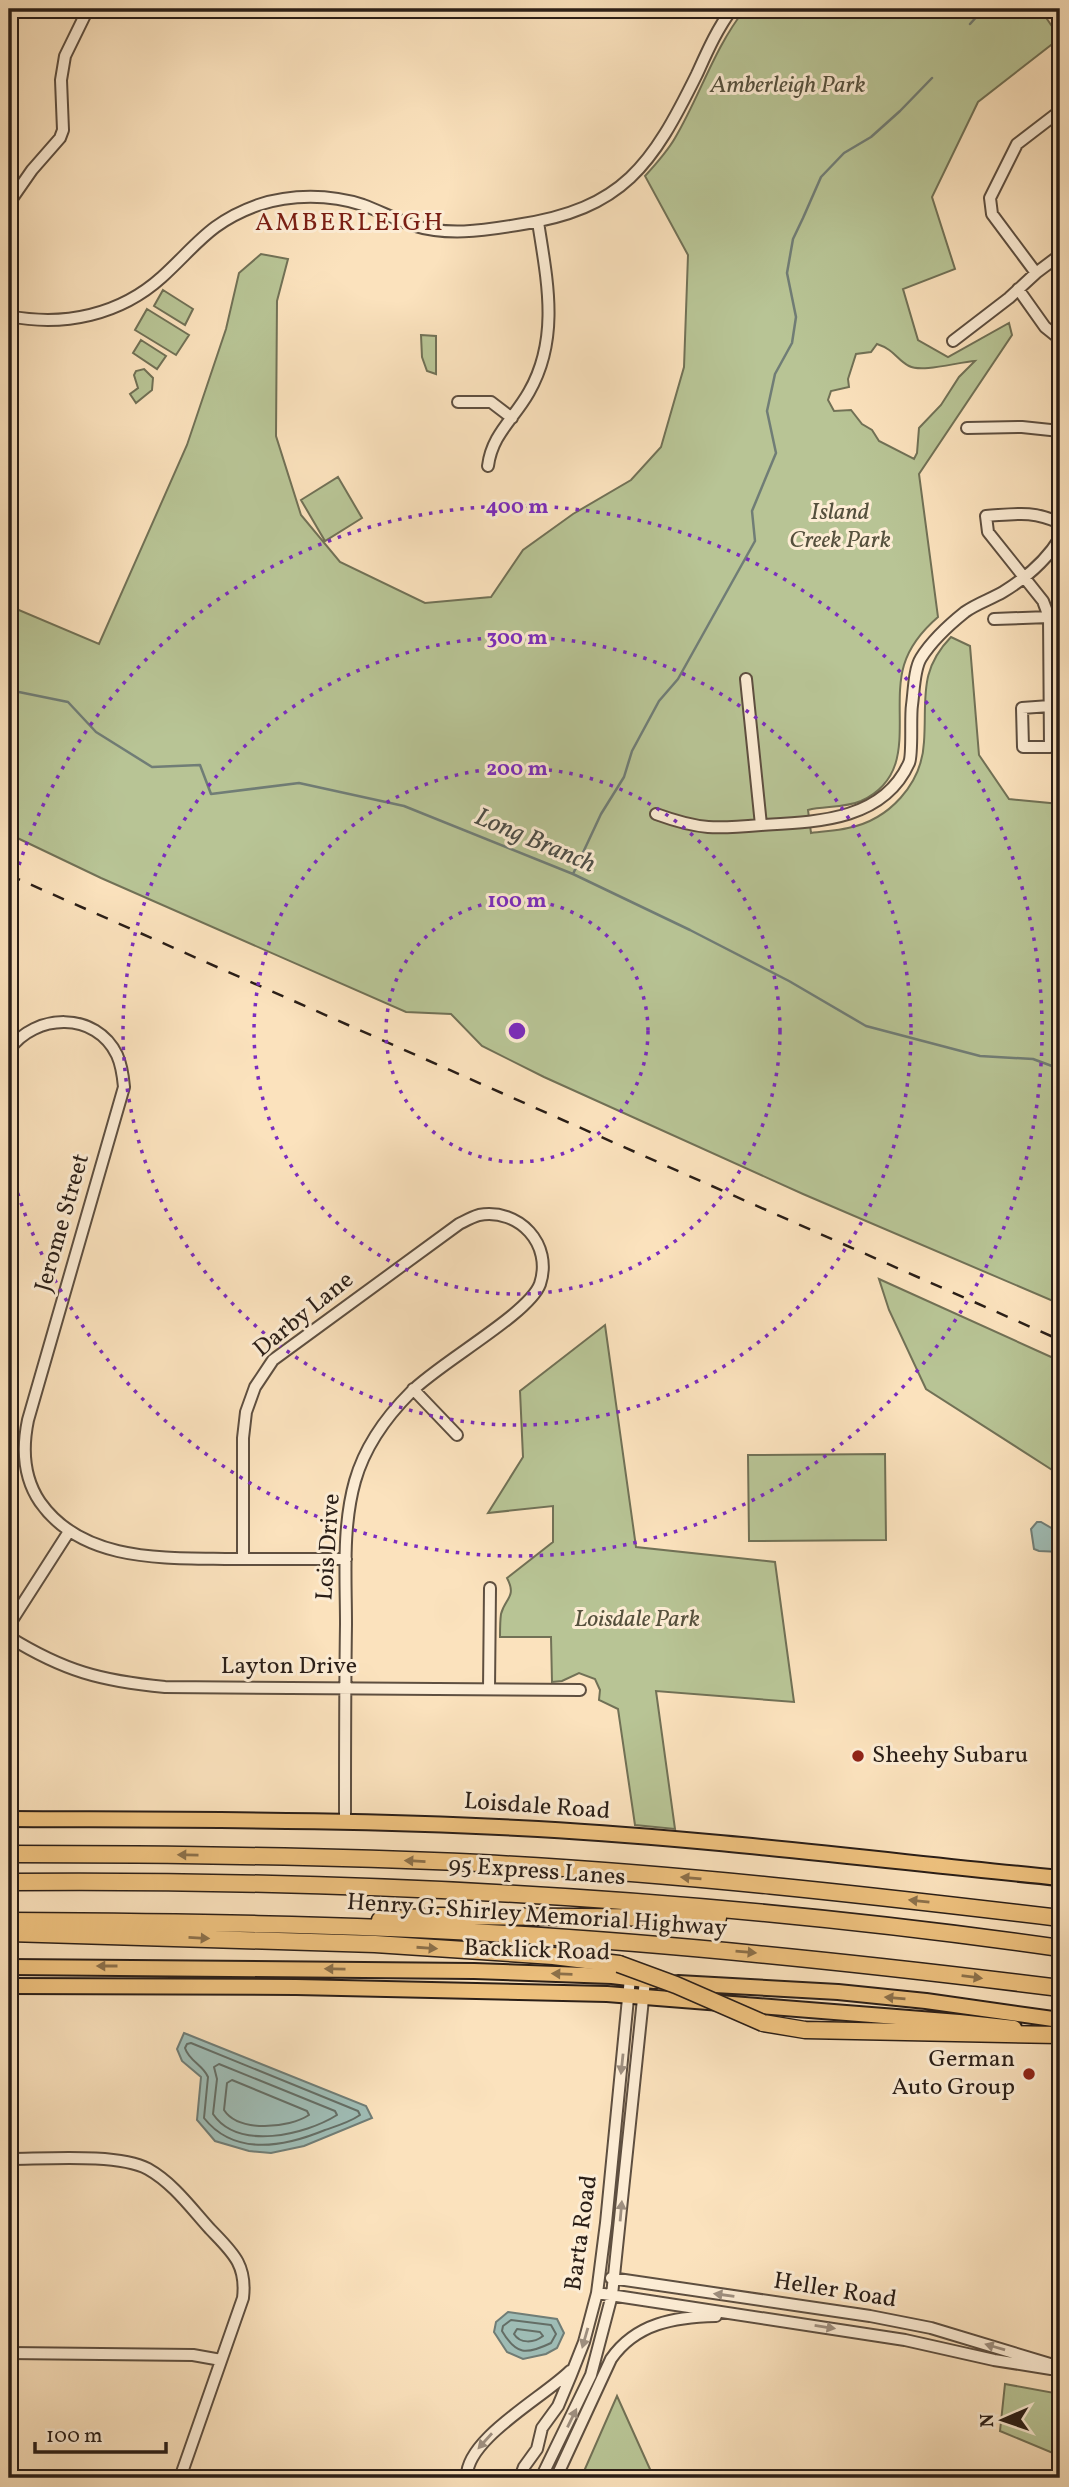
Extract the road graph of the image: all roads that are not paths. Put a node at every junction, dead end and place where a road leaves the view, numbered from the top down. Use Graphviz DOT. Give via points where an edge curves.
graph roads {
  1 [pos="88,9"];
  2 [pos="732,9"];
  3 [pos="1060,111"];
  4 [pos="9,203"];
  5 [pos="538,222"];
  6 [pos="1060,255"];
  7 [pos="1036,272"];
  8 [pos="1018,289"];
  9 [pos="9,316"];
  10 [pos="1060,339"];
  11 [pos="953,341"];
  12 [pos="458,402"];
  13 [pos="512,418"];
  14 [pos="967,428"];
  15 [pos="1060,431"];
  16 [pos="488,466"];
  17 [pos="1060,523"];
  18 [pos="1060,538"];
  19 [pos="1024,578"];
  20 [pos="1049,617"];
  21 [pos="994,619"];
  22 [pos="746,679"];
  23 [pos="1051,706"];
  24 [pos="656,814"];
  25 [pos="761,825"];
  26 [pos="9,1050"];
  27 [pos="531,1233"];
  28 [pos="413,1389"];
  29 [pos="457,1435"];
  30 [pos="68,1533"];
  31 [pos="243,1559"];
  32 [pos="346,1559"];
  33 [pos="490,1588"];
  34 [pos="9,1625"];
  35 [pos="9,1637"];
  36 [pos="345,1688"];
  37 [pos="489,1689"];
  38 [pos="580,1690"];
  39 [pos="9,1819"];
  40 [pos="345,1821"];
  41 [pos="9,1854"];
  42 [pos="1060,1878"];
  43 [pos="9,1882"];
  44 [pos="1060,1918"];
  45 [pos="9,1921"];
  46 [pos="885,1925"];
  47 [pos="336,1926"];
  48 [pos="9,1933"];
  49 [pos="1060,1948"];
  50 [pos="9,1967"];
  51 [pos="638,1979"];
  52 [pos="9,1986"];
  53 [pos="1060,1988"];
  54 [pos="636,1997"];
  55 [pos="1060,2030"];
  56 [pos="9,2159"];
  57 [pos="600,2276"];
  58 [pos="615,2279"];
  59 [pos="597,2293"];
  60 [pos="612,2295"];
  61 [pos="757,2318"];
  62 [pos="9,2353"];
  63 [pos="596,2358"];
  64 [pos="222,2360"];
  65 [pos="575,2367"];
  66 [pos="1060,2369"];
  67 [pos="595,2397"];
  68 [pos="466,2477"];
  69 [pos="180,2478"];
  70 [pos="520,2478"];
  71 [pos="541,2478"];
  72 [pos="555,2478"];
  1 -- 4 [label="street" via="65,56 60,138"];
  2 -- 5 [label="street" via="671,127 646,162 599,200"];
  3 -- 7 [label="street" via="1017,144 990,198 992,214"];
  5 -- 9 [label="street" via="448,232 413,225 341,199 276,200 216,226 160,279 118,306 61,320"];
  5 -- 13 [label="street" via="550,298 547,344 535,380"];
  6 -- 7 [label="street"];
  7 -- 8 [label="street"];
  8 -- 10 [label="street" via="1045,327"];
  8 -- 11 [label="street"];
  12 -- 13 [label="street" via="491,402"];
  13 -- 16 [label="street" via="491,446"];
  14 -- 15 [label="street"];
  17 -- 19 [label="street" via="1032,513 986,516 988,532"];
  18 -- 19 [label="street"];
  19 -- 20 [label="street" via="1043,601"];
  19 -- 25 [label="street" via="967,611 919,660 909,722 911,761 894,787 870,807 843,816"];
  20 -- 21 [label="street"];
  20 -- 23 [label="street"];
  22 -- 25 [label="street"];
  23 -- 23 [label="street" via="1021,708 1023,747 1051,747"];
  24 -- 25 [label="street" via="713,830"];
  26 -- 30 [label="street, Jerome Street" via="29,1030 45,1023 79,1024 111,1045 123,1070 123,1093 24,1446 34,1492"];
  27 -- 28 [label="street, Lois Drive" via="542,1258 542,1277 533,1296"];
  27 -- 31 [label="street, Darby Lane" via="500,1215 472,1217 273,1360 255,1387 246,1412"];
  28 -- 29 [label="street"];
  28 -- 32 [label="street, Lois Drive" via="386,1420 362,1464 349,1513"];
  30 -- 31 [label="street, Jerome Street" via="133,1555"];
  30 -- 34 [label="street"];
  31 -- 32 [label="street, Jerome Street"];
  32 -- 36 [label="street, Lois Drive"];
  33 -- 37 [label="street"];
  35 -- 36 [label="street, Layton Drive" via="60,1666 122,1683"];
  36 -- 37 [label="street, Layton Drive"];
  36 -- 40 [label="street, Lois Drive"];
  37 -- 38 [label="street, Layton Drive"];
  39 -- 40 [label="main road, Loisdale Road"];
  40 -- 42 [label="main road, Loisdale Road" via="655,1838"];
  44 -- 41 [label="highway, Henry G. Shirley Memorial Highway, one-way" via="759,1884 494,1864"];
  43 -- 46 [label="highway, 95 Express Lanes" via="427,1888 645,1901"];
  45 -- 47 [label="highway, Henry G. Shirley Memorial Highway"];
  46 -- 47 [label="highway" via="680,1917 439,1916"];
  46 -- 49 [label="highway, 95 Express Lanes"];
  47 -- 53 [label="highway, Henry G. Shirley Memorial Highway, one-way" via="655,1944"];
  48 -- 55 [label="highway, one-way, bridge" via="375,1944 553,1956 619,1964 763,2023 805,2031 1013,2036"];
  51 -- 50 [label="main road, Backlick Road, one-way" via="447,1970"];
  51 -- 54 [label="street, Barta Road"];
  55 -- 51 [label="main road, Backlick Road, one-way" via="926,2001"];
  52 -- 54 [label="main road, Backlick Road" via="475,1989"];
  54 -- 55 [label="main road, Backlick Road"];
  54 -- 57 [label="street, Barta Road, one-way"];
  58 -- 54 [label="street, Barta Road, one-way"];
  56 -- 64 [label="street" via="111,2160 143,2166 168,2183 242,2268 243,2298"];
  57 -- 58 [label="street, Heller Road"];
  57 -- 59 [label="street, Barta Road"];
  58 -- 60 [label="street, Barta Road"];
  66 -- 58 [label="street, Heller Road, one-way" via="930,2328"];
  59 -- 60 [label="street, Heller Road"];
  59 -- 65 [label="street, Barta Road, one-way"];
  60 -- 61 [label="street, Heller Road"];
  60 -- 63 [label="street, Barta Road"];
  61 -- 66 [label="street, Heller Road, one-way"];
  61 -- 67 [label="street" via="689,2317 646,2328 616,2352"];
  62 -- 64 [label="street" via="192,2355"];
  63 -- 67 [label="street"];
  71 -- 63 [label="street, Barta Road, one-way"];
  64 -- 69 [label="street"];
  65 -- 68 [label="street, one-way" via="482,2442"];
  65 -- 70 [label="street, Barta Road"];
  67 -- 72 [label="street"];
}
